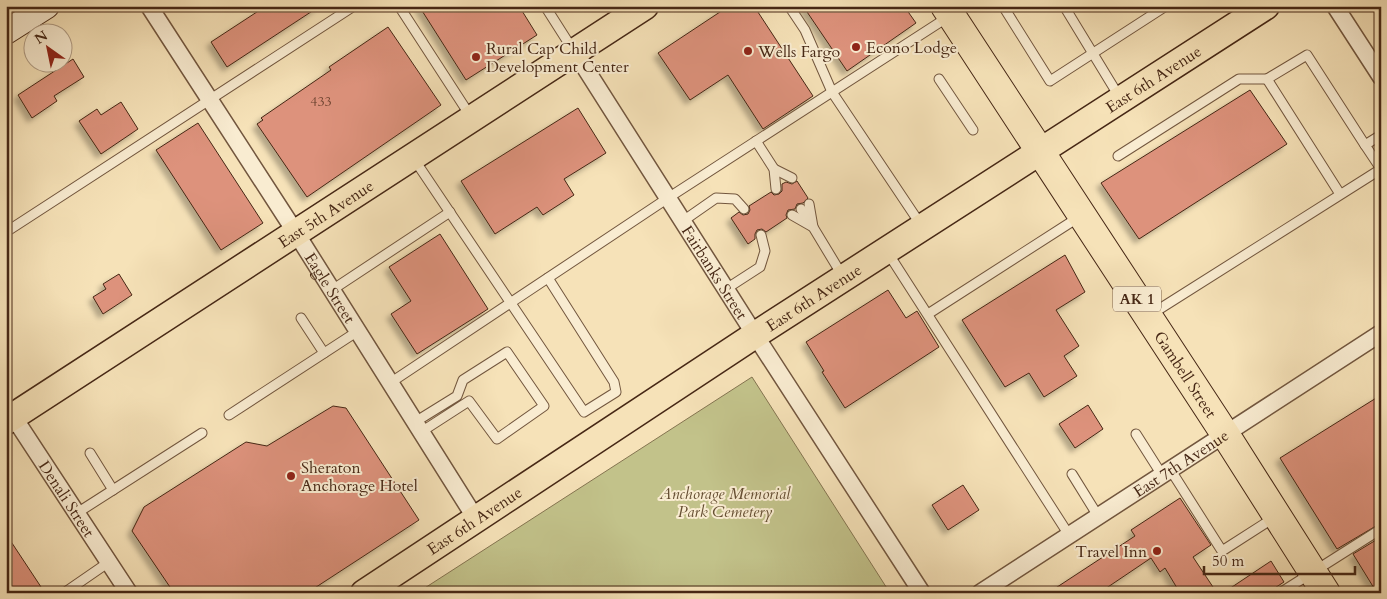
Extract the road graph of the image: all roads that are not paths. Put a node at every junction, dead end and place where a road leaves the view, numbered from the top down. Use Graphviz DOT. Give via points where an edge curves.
graph roads {
  1 [pos="47,6"];
  2 [pos="149,6"];
  3 [pos="354,6"];
  4 [pos="399,6"];
  5 [pos="545,6"];
  6 [pos="645,6"];
  7 [pos="789,6"];
  8 [pos="1003,6"];
  9 [pos="1064,6"];
  10 [pos="1166,6"];
  11 [pos="1266,6"];
  12 [pos="1335,6"];
  13 [pos="948,11"];
  14 [pos="6,32"];
  15 [pos="575,52"];
  16 [pos="1093,54"];
  17 [pos="1267,78"];
  18 [pos="1381,78"];
  19 [pos="939,79"];
  20 [pos="832,92"];
  21 [pos="1121,99"];
  22 [pos="210,100"];
  23 [pos="472,119"];
  24 [pos="973,130"];
  25 [pos="1381,135"];
  26 [pos="756,141"];
  27 [pos="1365,145"];
  28 [pos="1040,151"];
  29 [pos="1118,156"];
  30 [pos="412,157"];
  31 [pos="774,168"];
  32 [pos="788,181"];
  33 [pos="776,188"];
  34 [pos="1340,194"];
  35 [pos="668,198"];
  36 [pos="809,204"];
  37 [pos="744,209"];
  38 [pos="801,209"];
  39 [pos="450,212"];
  40 [pos="792,215"];
  41 [pos="1082,215"];
  42 [pos="682,221"];
  43 [pos="812,227"];
  44 [pos="922,227"];
  45 [pos="6,232"];
  46 [pos="296,233"];
  47 [pos="761,235"];
  48 [pos="886,250"];
  49 [pos="548,278"];
  50 [pos="844,278"];
  51 [pos="332,290"];
  52 [pos="726,290"];
  53 [pos="510,303"];
  54 [pos="928,314"];
  55 [pos="1148,316"];
  56 [pos="301,318"];
  57 [pos="358,331"];
  58 [pos="1381,333"];
  59 [pos="755,335"];
  60 [pos="324,353"];
  61 [pos="390,382"];
  62 [pos="8,414"];
  63 [pos="229,415"];
  64 [pos="418,427"];
  65 [pos="202,433"];
  66 [pos="1136,434"];
  67 [pos="1225,434"];
  68 [pos="90,453"];
  69 [pos="1166,472"];
  70 [pos="1072,474"];
  71 [pos="113,490"];
  72 [pos="77,513"];
  73 [pos="1098,516"];
  74 [pos="1277,516"];
  75 [pos="476,519"];
  76 [pos="1381,529"];
  77 [pos="1070,535"];
  78 [pos="109,562"];
  79 [pos="1319,582"];
  80 [pos="64,593"];
  81 [pos="129,593"];
  82 [pos="364,593"];
  83 [pos="922,593"];
  84 [pos="980,593"];
  85 [pos="1280,593"];
  1 -- 14 [label="main road"];
  2 -- 22 [label="street, Eagle Street"];
  3 -- 22 [label="lane"];
  4 -- 23 [label="lane"];
  5 -- 15 [label="lane"];
  6 -- 15 [label="main road, East 5th Avenue"];
  7 -- 20 [label="lane" via="805,30"];
  8 -- 16 [label="lane" via="1050,81"];
  9 -- 16 [label="lane"];
  10 -- 16 [label="lane"];
  11 -- 21 [label="main road, East 6th Avenue"];
  12 -- 18 [label="street"];
  13 -- 20 [label="lane"];
  13 -- 28 [label="highway, Gambell Street / AK 1"];
  15 -- 23 [label="main road, East 5th Avenue"];
  15 -- 35 [label="street, Fairbanks Street"];
  16 -- 21 [label="lane"];
  17 -- 27 [label="lane" via="1307,54"];
  17 -- 29 [label="lane" via="1239,79"];
  17 -- 34 [label="lane"];
  19 -- 24 [label="lane"];
  20 -- 26 [label="lane"];
  20 -- 44 [label="lane"];
  21 -- 28 [label="main road, East 6th Avenue"];
  22 -- 45 [label="lane"];
  22 -- 46 [label="street, Eagle Street"];
  23 -- 30 [label="main road, East 5th Avenue"];
  25 -- 27 [label="lane"];
  26 -- 31 [label="lane"];
  26 -- 35 [label="lane"];
  27 -- 34 [label="lane" via="1380,169"];
  28 -- 41 [label="highway, Gambell Street / AK 1"];
  28 -- 44 [label="main road, East 6th Avenue"];
  30 -- 39 [label="lane"];
  30 -- 46 [label="main road, East 5th Avenue"];
  31 -- 32 [label="lane"];
  31 -- 33 [label="lane"];
  34 -- 55 [label="lane"];
  35 -- 42 [label="street, Fairbanks Street"];
  35 -- 49 [label="lane"];
  36 -- 43 [label="lane"];
  37 -- 42 [label="lane" via="735,198 716,198"];
  38 -- 43 [label="lane"];
  39 -- 51 [label="lane"];
  39 -- 53 [label="lane"];
  40 -- 43 [label="lane"];
  41 -- 54 [label="lane"];
  41 -- 55 [label="highway, Gambell Street / AK 1"];
  42 -- 52 [label="street, Fairbanks Street"];
  43 -- 50 [label="lane"];
  44 -- 48 [label="main road, East 6th Avenue"];
  46 -- 51 [label="street, Eagle Street"];
  46 -- 62 [label="main road, East 5th Avenue"];
  47 -- 52 [label="lane" via="764,251 760,267"];
  48 -- 50 [label="main road, East 6th Avenue"];
  48 -- 54 [label="lane"];
  49 -- 53 [label="lane"];
  49 -- 53 [label="lane" via="614,382 616,392 584,412"];
  50 -- 59 [label="main road, East 6th Avenue"];
  51 -- 57 [label="street, Eagle Street"];
  52 -- 59 [label="street, Fairbanks Street"];
  53 -- 61 [label="lane"];
  54 -- 77 [label="lane"];
  55 -- 67 [label="highway, Gambell Street / AK 1"];
  56 -- 60 [label="lane"];
  57 -- 60 [label="lane"];
  57 -- 61 [label="street, Eagle Street"];
  58 -- 67 [label="street, East 7th Avenue"];
  59 -- 75 [label="main road, East 6th Avenue"];
  59 -- 83 [label="street, Fairbanks Street"];
  60 -- 63 [label="lane"];
  61 -- 64 [label="street, Eagle Street"];
  62 -- 72 [label="street, Denali Street"];
  64 -- 64 [label="lane" via="469,401 497,439 544,406 507,352 463,380 457,396"];
  64 -- 75 [label="street, Eagle Street"];
  65 -- 71 [label="lane"];
  66 -- 69 [label="lane"];
  67 -- 69 [label="street, East 7th Avenue"];
  67 -- 74 [label="highway, Gambell Street / AK 1"];
  68 -- 71 [label="lane"];
  69 -- 73 [label="street, East 7th Avenue"];
  69 -- 74 [label="lane" via="1222,551"];
  70 -- 73 [label="lane"];
  71 -- 72 [label="lane"];
  72 -- 78 [label="street, Denali Street"];
  73 -- 77 [label="street, East 7th Avenue"];
  74 -- 79 [label="highway, Gambell Street / AK 1"];
  75 -- 82 [label="main road, East 6th Avenue"];
  76 -- 79 [label="lane"];
  77 -- 84 [label="street, East 7th Avenue"];
  78 -- 80 [label="lane"];
  78 -- 81 [label="street, Denali Street"];
  79 -- 85 [label="lane"];
}
